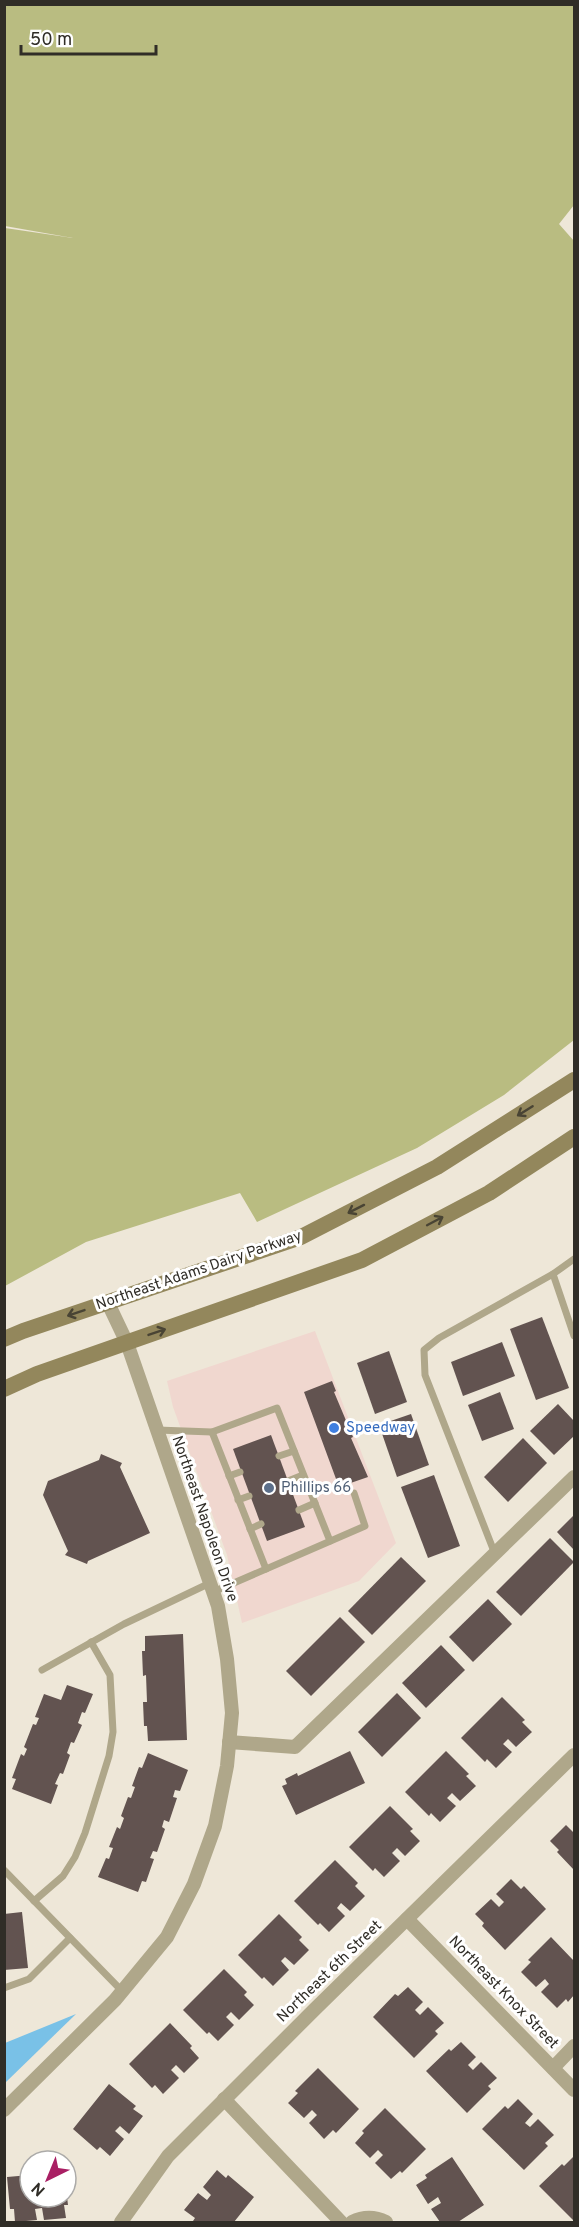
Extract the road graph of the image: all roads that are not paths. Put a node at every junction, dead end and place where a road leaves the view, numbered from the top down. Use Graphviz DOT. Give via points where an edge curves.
graph roads {
  1 [pos="574,1080"];
  2 [pos="574,1137"];
  3 [pos="574,1259"];
  4 [pos="553,1274"];
  5 [pos="108,1303"];
  6 [pos="574,1336"];
  7 [pos="4,1339"];
  8 [pos="127,1343"];
  9 [pos="4,1389"];
  10 [pos="157,1430"];
  11 [pos="212,1431"];
  12 [pos="294,1451"];
  13 [pos="279,1456"];
  14 [pos="240,1472"];
  15 [pos="303,1474"];
  16 [pos="229,1476"];
  17 [pos="574,1477"];
  18 [pos="288,1481"];
  19 [pos="354,1492"];
  20 [pos="249,1496"];
  21 [pos="238,1500"];
  22 [pos="315,1503"];
  23 [pos="298,1510"];
  24 [pos="261,1524"];
  25 [pos="250,1529"];
  26 [pos="330,1541"];
  27 [pos="495,1554"];
  28 [pos="266,1569"];
  29 [pos="211,1588"];
  30 [pos="91,1642"];
  31 [pos="42,1670"];
  32 [pos="229,1742"];
  33 [pos="574,1755"];
  34 [pos="4,1870"];
  35 [pos="34,1900"];
  36 [pos="407,1919"];
  37 [pos="70,1938"];
  38 [pos="4,1988"];
  39 [pos="123,1992"];
  40 [pos="574,2046"];
  41 [pos="553,2068"];
  42 [pos="574,2090"];
  43 [pos="224,2099"];
  44 [pos="4,2110"];
  45 [pos="121,2223"];
  46 [pos="341,2223"];
  47 [pos="352,2223"];
  48 [pos="386,2223"];
  1 -- 5 [label="main road, Northeast Adams Dairy Parkway, one-way" via="437,1167 301,1238"];
  8 -- 2 [label="main road, one-way" via="362,1260 489,1193"];
  3 -- 4 [label="lane"];
  4 -- 6 [label="lane"];
  4 -- 27 [label="lane" via="424,1350 425,1375"];
  5 -- 7 [label="main road, Northeast Adams Dairy Parkway, one-way"];
  5 -- 8 [label="street, Northeast Napoleon Drive"];
  8 -- 9 [label="main road"];
  8 -- 10 [label="street, Northeast Napoleon Drive"];
  10 -- 11 [label="lane"];
  10 -- 29 [label="street, Northeast Napoleon Drive"];
  11 -- 12 [label="lane" via="277,1408"];
  11 -- 16 [label="lane"];
  12 -- 13 [label="lane"];
  12 -- 15 [label="lane"];
  14 -- 16 [label="lane"];
  15 -- 18 [label="lane"];
  15 -- 22 [label="lane"];
  16 -- 21 [label="lane"];
  17 -- 27 [label="street"];
  19 -- 26 [label="lane" via="365,1526"];
  20 -- 21 [label="lane"];
  21 -- 25 [label="lane"];
  22 -- 23 [label="lane"];
  22 -- 26 [label="lane"];
  24 -- 25 [label="lane"];
  25 -- 28 [label="lane"];
  26 -- 28 [label="lane"];
  27 -- 32 [label="street" via="295,1747"];
  28 -- 29 [label="lane"];
  29 -- 30 [label="lane"];
  29 -- 32 [label="street, Northeast Napoleon Drive" via="218,1606 228,1670 232,1713"];
  30 -- 31 [label="lane"];
  30 -- 35 [label="lane" via="110,1675 113,1732 109,1756 75,1857 63,1876"];
  32 -- 39 [label="street, Northeast Napoleon Drive" via="215,1826 194,1884 167,1936"];
  33 -- 36 [label="street, Northeast 6th Street"];
  34 -- 35 [label="lane"];
  35 -- 37 [label="lane"];
  36 -- 41 [label="street, Northeast Knox Street"];
  36 -- 43 [label="street, Northeast 6th Street"];
  37 -- 38 [label="lane" via="29,1979"];
  37 -- 39 [label="lane"];
  39 -- 44 [label="street, Northeast Napoleon Drive"];
  40 -- 41 [label="street"];
  41 -- 42 [label="street, Northeast Knox Street"];
  43 -- 45 [label="street, Northeast 6th Street" via="168,2156"];
  43 -- 46 [label="street"];
  47 -- 48 [label="street" via="374,2218"];
}
